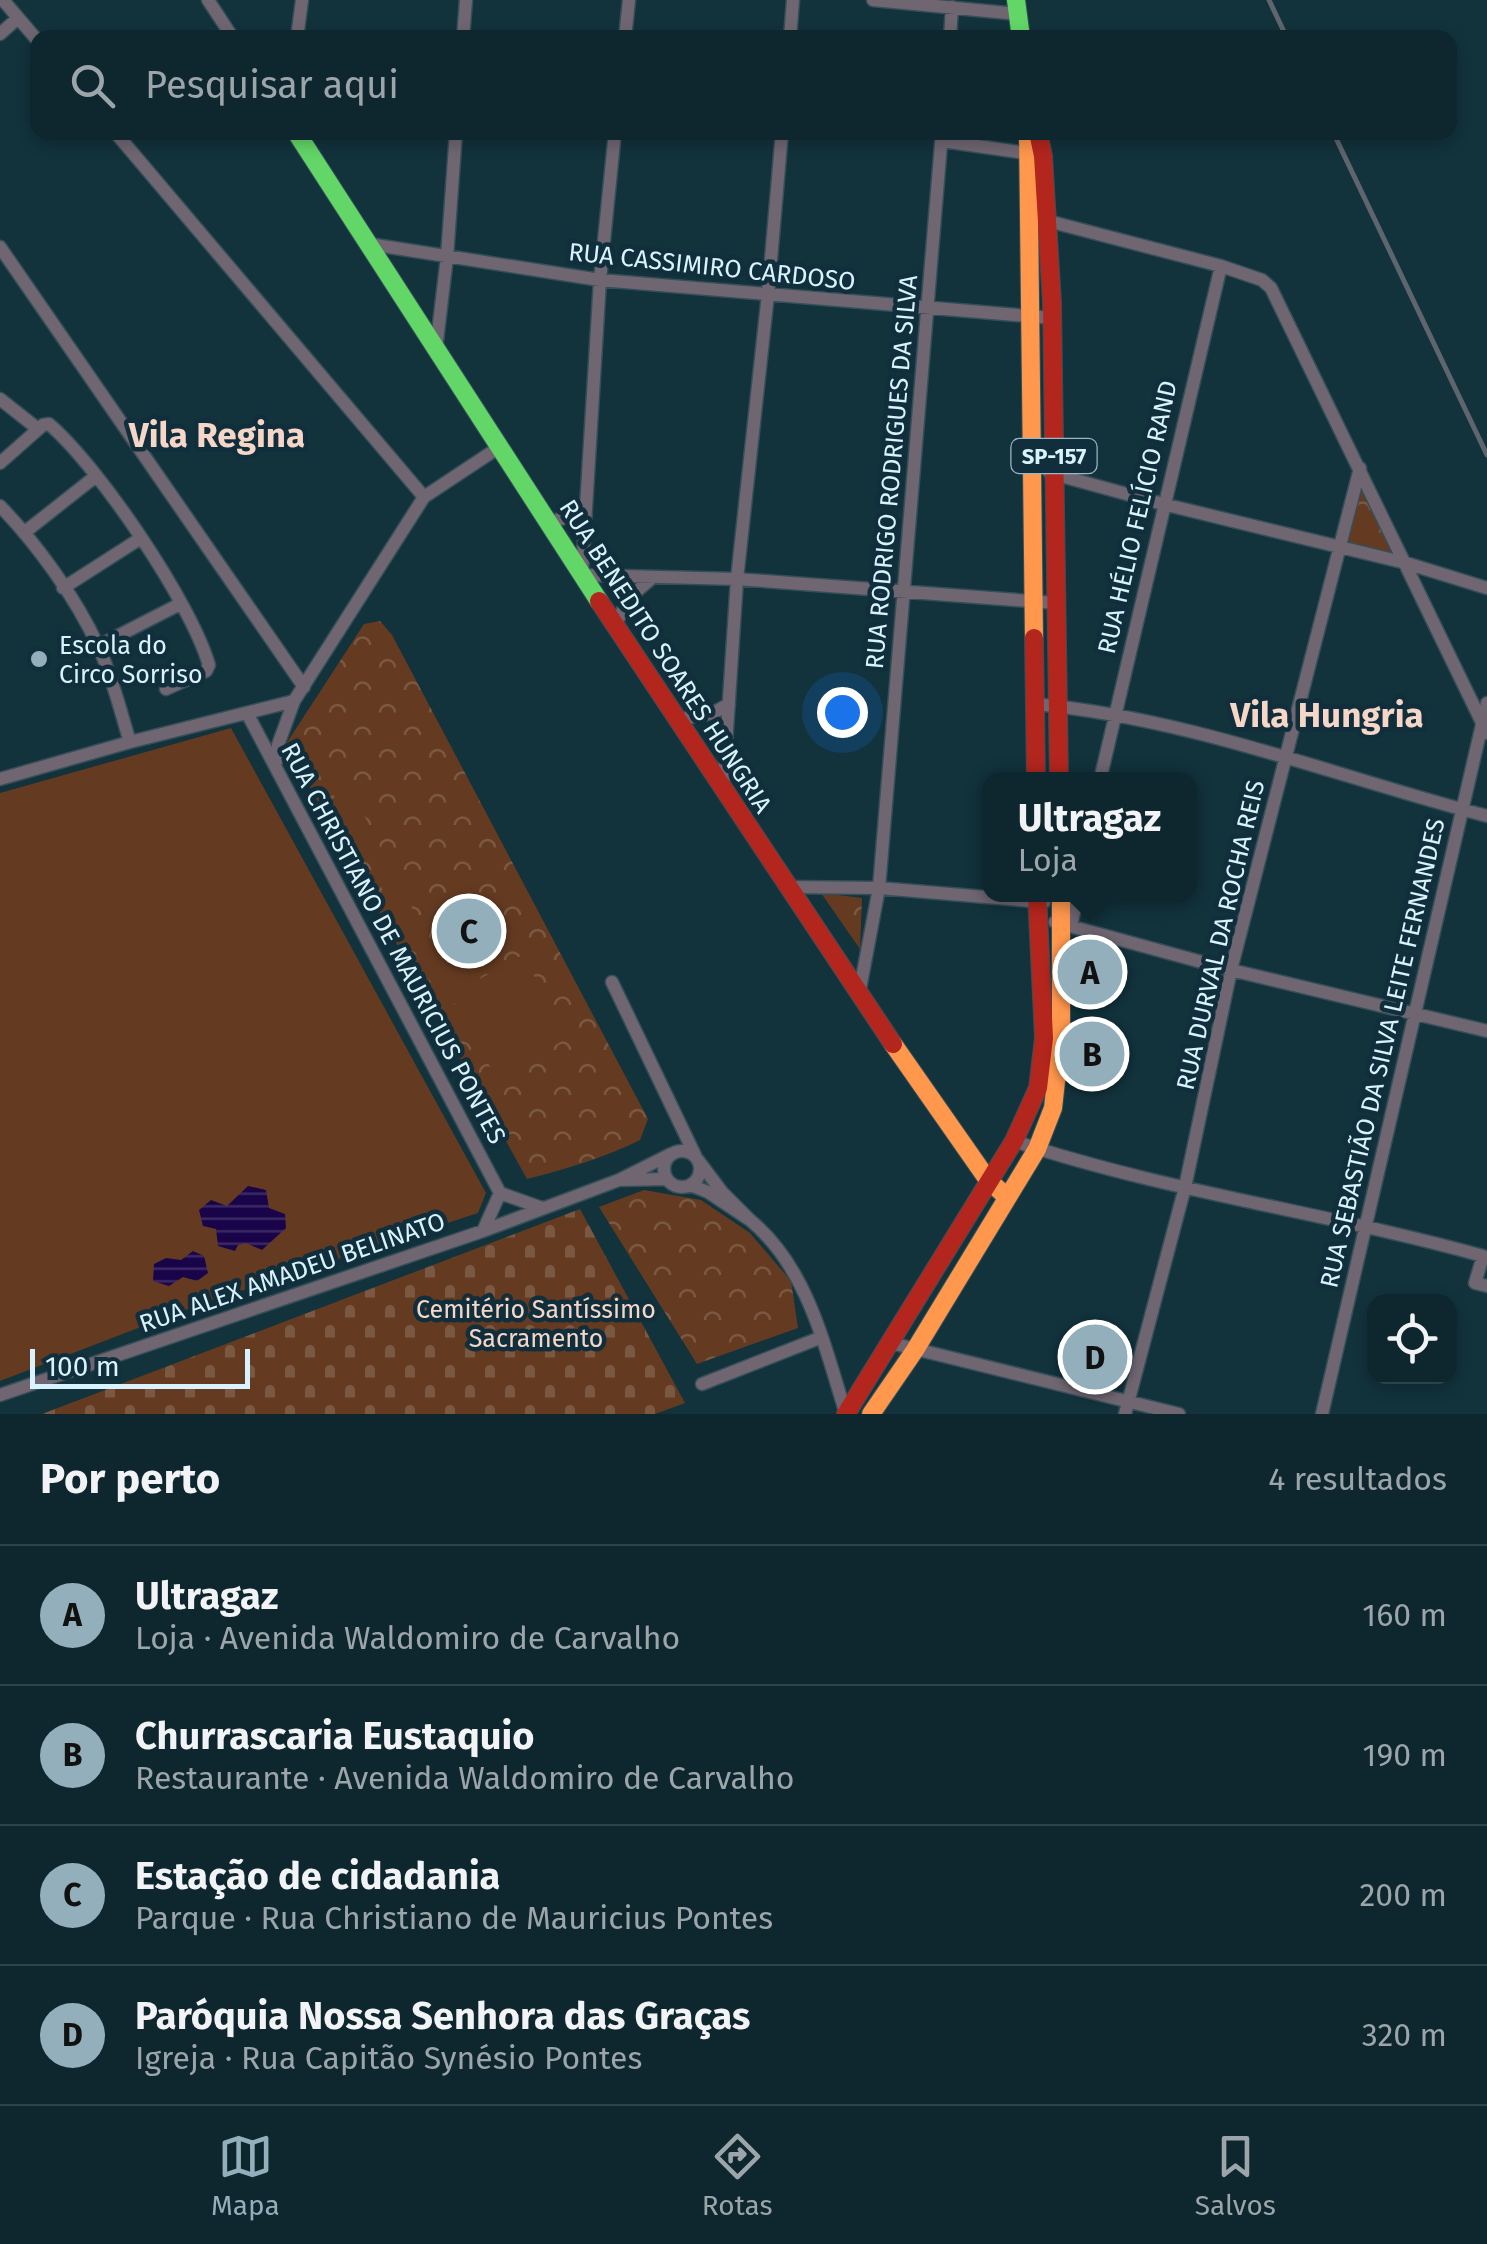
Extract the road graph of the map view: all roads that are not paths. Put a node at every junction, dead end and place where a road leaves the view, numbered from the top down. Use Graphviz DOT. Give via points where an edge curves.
graph roads {
  1 [pos="3,0"];
  2 [pos="208,0"];
  3 [pos="302,0"];
  4 [pos="466,0"];
  5 [pos="629,0"];
  6 [pos="793,0"];
  7 [pos="873,0"];
  8 [pos="952,7"];
  9 [pos="1017,7"];
  10 [pos="18,18"];
  11 [pos="228,30"];
  12 [pos="298,30"];
  13 [pos="464,30"];
  14 [pos="626,30"];
  15 [pos="791,30"];
  16 [pos="951,30"];
  17 [pos="30,32"];
  18 [pos="0,34"];
  19 [pos="122,140"];
  20 [pos="301,140"];
  21 [pos="455,140"];
  22 [pos="615,140"];
  23 [pos="781,140"];
  24 [pos="942,140"];
  25 [pos="959,140"];
  26 [pos="1027,140"];
  27 [pos="1040,140"];
  28 [pos="1026,152"];
  29 [pos="1027,215"];
  30 [pos="1047,221"];
  31 [pos="369,244"];
  32 [pos="0,247"];
  33 [pos="447,257"];
  34 [pos="1221,266"];
  35 [pos="600,280"];
  36 [pos="768,294"];
  37 [pos="925,310"];
  38 [pos="1028,318"];
  39 [pos="1052,318"];
  40 [pos="436,349"];
  41 [pos="0,400"];
  42 [pos="38,429"];
  43 [pos="498,448"];
  44 [pos="0,462"];
  45 [pos="1360,468"];
  46 [pos="1031,469"];
  47 [pos="1054,474"];
  48 [pos="96,476"];
  49 [pos="424,496"];
  50 [pos="586,503"];
  51 [pos="1163,504"];
  52 [pos="0,506"];
  53 [pos="549,522"];
  54 [pos="26,532"];
  55 [pos="141,538"];
  56 [pos="1340,546"];
  57 [pos="1406,563"];
  58 [pos="582,574"];
  59 [pos="654,576"];
  60 [pos="737,579"];
  61 [pos="63,588"];
  62 [pos="1487,588"];
  63 [pos="904,592"];
  64 [pos="1033,602"];
  65 [pos="180,604"];
  66 [pos="1056,604"];
  67 [pos="615,626"];
  68 [pos="98,646"];
  69 [pos="304,687"];
  70 [pos="166,689"];
  71 [pos="294,701"];
  72 [pos="728,704"];
  73 [pos="1034,704"];
  74 [pos="1487,704"];
  75 [pos="1058,706"];
  76 [pos="247,713"];
  77 [pos="1113,714"];
  78 [pos="677,720"];
  79 [pos="1484,728"];
  80 [pos="130,742"];
  81 [pos="1286,756"];
  82 [pos="276,765"];
  83 [pos="1036,772"];
  84 [pos="1059,772"];
  85 [pos="1102,772"];
  86 [pos="0,778"];
  87 [pos="723,790"];
  88 [pos="1462,809"];
  89 [pos="1487,816"];
  90 [pos="788,887"];
  91 [pos="879,888"];
  92 [pos="982,899"];
  93 [pos="1009,902"];
  94 [pos="1037,905"];
  95 [pos="1067,908"];
  96 [pos="1231,970"];
  97 [pos="612,982"];
  98 [pos="859,994"];
  99 [pos="1414,1014"];
  100 [pos="1487,1031"];
  101 [pos="1014,1142"];
  102 [pos="1037,1149"];
  103 [pos="673,1153"];
  104 [pos="696,1157"];
  105 [pos="667,1179"];
  106 [pos="619,1180"];
  107 [pos="988,1180"];
  108 [pos="690,1186"];
  109 [pos="1185,1186"];
  110 [pos="500,1194"];
  111 [pos="1007,1197"];
  112 [pos="542,1208"];
  113 [pos="750,1220"];
  114 [pos="1365,1225"];
  115 [pos="483,1230"];
  116 [pos="1487,1286"];
  117 [pos="822,1338"];
  118 [pos="891,1343"];
  119 [pos="915,1350"];
  120 [pos="702,1384"];
  121 [pos="0,1395"];
  122 [pos="1127,1408"];
  123 [pos="846,1414"];
  124 [pos="871,1414"];
  125 [pos="1178,1414"];
  126 [pos="1322,1414"];
  1 -- 10 [label="street"];
  2 -- 11 [label="street"];
  3 -- 12 [label="street"];
  4 -- 13 [label="street"];
  5 -- 14 [label="street"];
  6 -- 15 [label="street"];
  7 -- 8 [label="street"];
  8 -- 9 [label="street"];
  8 -- 16 [label="street"];
  10 -- 17 [label="street"];
  10 -- 18 [label="street"];
  19 -- 49 [label="street"];
  20 -- 31 [label="main road, RUA BENEDITO SOARES HUNGRIA"];
  21 -- 33 [label="street"];
  22 -- 35 [label="street"];
  23 -- 36 [label="street"];
  24 -- 37 [label="street, RUA RODRIGO RODRIGUES DA SILVA"];
  25 -- 28 [label="street"];
  26 -- 28 [label="main road, SP-157"];
  27 -- 30 [label="main road, SP-157"];
  28 -- 29 [label="main road, SP-157"];
  29 -- 30 [label="street"];
  29 -- 38 [label="main road, SP-157"];
  30 -- 34 [label="street"];
  30 -- 39 [label="main road, SP-157"];
  31 -- 33 [label="street, RUA CASSIMIRO CARDOSO"];
  31 -- 40 [label="main road, RUA BENEDITO SOARES HUNGRIA"];
  32 -- 69 [label="street"];
  33 -- 35 [label="street, RUA CASSIMIRO CARDOSO"];
  33 -- 40 [label="street"];
  34 -- 45 [label="street" via="1271,288"];
  34 -- 51 [label="street, RUA HÉLIO FELÍCIO RAND"];
  35 -- 36 [label="street, RUA CASSIMIRO CARDOSO"];
  35 -- 50 [label="street"];
  36 -- 37 [label="street, RUA CASSIMIRO CARDOSO"];
  36 -- 60 [label="street"];
  37 -- 38 [label="street, RUA CASSIMIRO CARDOSO"];
  37 -- 63 [label="street, RUA RODRIGO RODRIGUES DA SILVA"];
  38 -- 39 [label="street, RUA CASSIMIRO CARDOSO"];
  38 -- 46 [label="main road, SP-157"];
  39 -- 47 [label="main road, SP-157"];
  40 -- 43 [label="main road, RUA BENEDITO SOARES HUNGRIA"];
  41 -- 42 [label="street"];
  42 -- 44 [label="street"];
  42 -- 48 [label="street" via="53,427"];
  43 -- 49 [label="street"];
  43 -- 53 [label="main road, RUA BENEDITO SOARES HUNGRIA"];
  45 -- 56 [label="street, RUA DURVAL DA ROCHA REIS"];
  45 -- 57 [label="street"];
  46 -- 47 [label="street"];
  46 -- 64 [label="main road, SP-157"];
  47 -- 51 [label="street"];
  47 -- 66 [label="main road, SP-157"];
  48 -- 54 [label="street"];
  48 -- 55 [label="street"];
  49 -- 69 [label="street"];
  50 -- 53 [label="street" via="572,516"];
  50 -- 58 [label="street"];
  51 -- 56 [label="street"];
  51 -- 77 [label="street, RUA HÉLIO FELÍCIO RAND"];
  52 -- 54 [label="street"];
  53 -- 58 [label="main road, RUA BENEDITO SOARES HUNGRIA"];
  54 -- 61 [label="street"];
  55 -- 61 [label="street"];
  55 -- 65 [label="street"];
  56 -- 57 [label="street"];
  56 -- 81 [label="street, RUA DURVAL DA ROCHA REIS"];
  57 -- 62 [label="street"];
  57 -- 79 [label="street"];
  58 -- 59 [label="street"];
  58 -- 67 [label="main road, RUA BENEDITO SOARES HUNGRIA"];
  59 -- 60 [label="street"];
  59 -- 67 [label="street" via="630,598"];
  60 -- 63 [label="street"];
  60 -- 72 [label="street"];
  61 -- 68 [label="street"];
  63 -- 64 [label="street"];
  63 -- 91 [label="street, RUA RODRIGO RODRIGUES DA SILVA"];
  64 -- 66 [label="street"];
  64 -- 73 [label="main road, SP-157"];
  65 -- 68 [label="street"];
  65 -- 70 [label="street" via="209,665"];
  66 -- 75 [label="main road, SP-157"];
  67 -- 78 [label="main road, RUA BENEDITO SOARES HUNGRIA"];
  68 -- 80 [label="street"];
  69 -- 71 [label="street"];
  71 -- 76 [label="street"];
  71 -- 82 [label="street"];
  72 -- 78 [label="street"];
  72 -- 87 [label="street"];
  73 -- 75 [label="street"];
  73 -- 83 [label="main road, SP-157"];
  74 -- 79 [label="street, RUA SEBASTIÃO DA SILVA LEITE FERNANDES"];
  75 -- 77 [label="street"];
  75 -- 84 [label="main road, SP-157"];
  76 -- 80 [label="street"];
  76 -- 82 [label="street, RUA CHRISTIANO DE MAURICIUS PONTES"];
  77 -- 81 [label="street"];
  77 -- 85 [label="street, RUA HÉLIO FELÍCIO RAND"];
  78 -- 87 [label="main road, RUA BENEDITO SOARES HUNGRIA"];
  79 -- 88 [label="street, RUA SEBASTIÃO DA SILVA LEITE FERNANDES"];
  80 -- 86 [label="street"];
  81 -- 88 [label="street"];
  81 -- 96 [label="street, RUA DURVAL DA ROCHA REIS"];
  82 -- 110 [label="street, RUA CHRISTIANO DE MAURICIUS PONTES"];
  87 -- 90 [label="main road, RUA BENEDITO SOARES HUNGRIA"];
  88 -- 89 [label="street"];
  88 -- 99 [label="street, RUA SEBASTIÃO DA SILVA LEITE FERNANDES"];
  90 -- 91 [label="street"];
  90 -- 98 [label="main road, RUA BENEDITO SOARES HUNGRIA"];
  91 -- 92 [label="street"];
  91 -- 98 [label="street, RUA RODRIGO RODRIGUES DA SILVA"];
  93 -- 94 [label="street"];
  94 -- 95 [label="street"];
  94 -- 101 [label="main road" via="1044,1038 1038,1088"];
  95 -- 96 [label="street"];
  95 -- 102 [label="main road" via="1058,1075"];
  96 -- 99 [label="street"];
  96 -- 109 [label="street, RUA DURVAL DA ROCHA REIS"];
  97 -- 104 [label="street"];
  98 -- 107 [label="main road, RUA BENEDITO SOARES HUNGRIA"];
  99 -- 100 [label="street"];
  99 -- 114 [label="street, RUA SEBASTIÃO DA SILVA LEITE FERNANDES"];
  101 -- 102 [label="street"];
  101 -- 107 [label="main road"];
  102 -- 109 [label="street"];
  102 -- 111 [label="main road"];
  103 -- 104 [label="street"];
  103 -- 105 [label="street" via="664,1167"];
  103 -- 106 [label="street"];
  104 -- 108 [label="street" via="699,1177"];
  104 -- 113 [label="street"];
  105 -- 106 [label="street"];
  105 -- 108 [label="street"];
  106 -- 112 [label="street, RUA ALEX AMADEU BELINATO"];
  107 -- 111 [label="main road, RUA BENEDITO SOARES HUNGRIA"];
  107 -- 118 [label="main road"];
  108 -- 113 [label="street"];
  109 -- 114 [label="street"];
  109 -- 122 [label="street, RUA DURVAL DA ROCHA REIS"];
  110 -- 112 [label="street"];
  110 -- 115 [label="street"];
  111 -- 119 [label="main road"];
  112 -- 115 [label="street, RUA ALEX AMADEU BELINATO"];
  113 -- 117 [label="street" via="782,1251"];
  114 -- 116 [label="street" via="1483,1256 1475,1283"];
  114 -- 126 [label="street, RUA SEBASTIÃO DA SILVA LEITE FERNANDES"];
  115 -- 121 [label="street, RUA ALEX AMADEU BELINATO"];
  117 -- 120 [label="street"];
  117 -- 123 [label="street"];
  118 -- 119 [label="street"];
  118 -- 123 [label="main road"];
  119 -- 122 [label="street"];
  119 -- 124 [label="main road"];
  122 -- 125 [label="street"];
}
